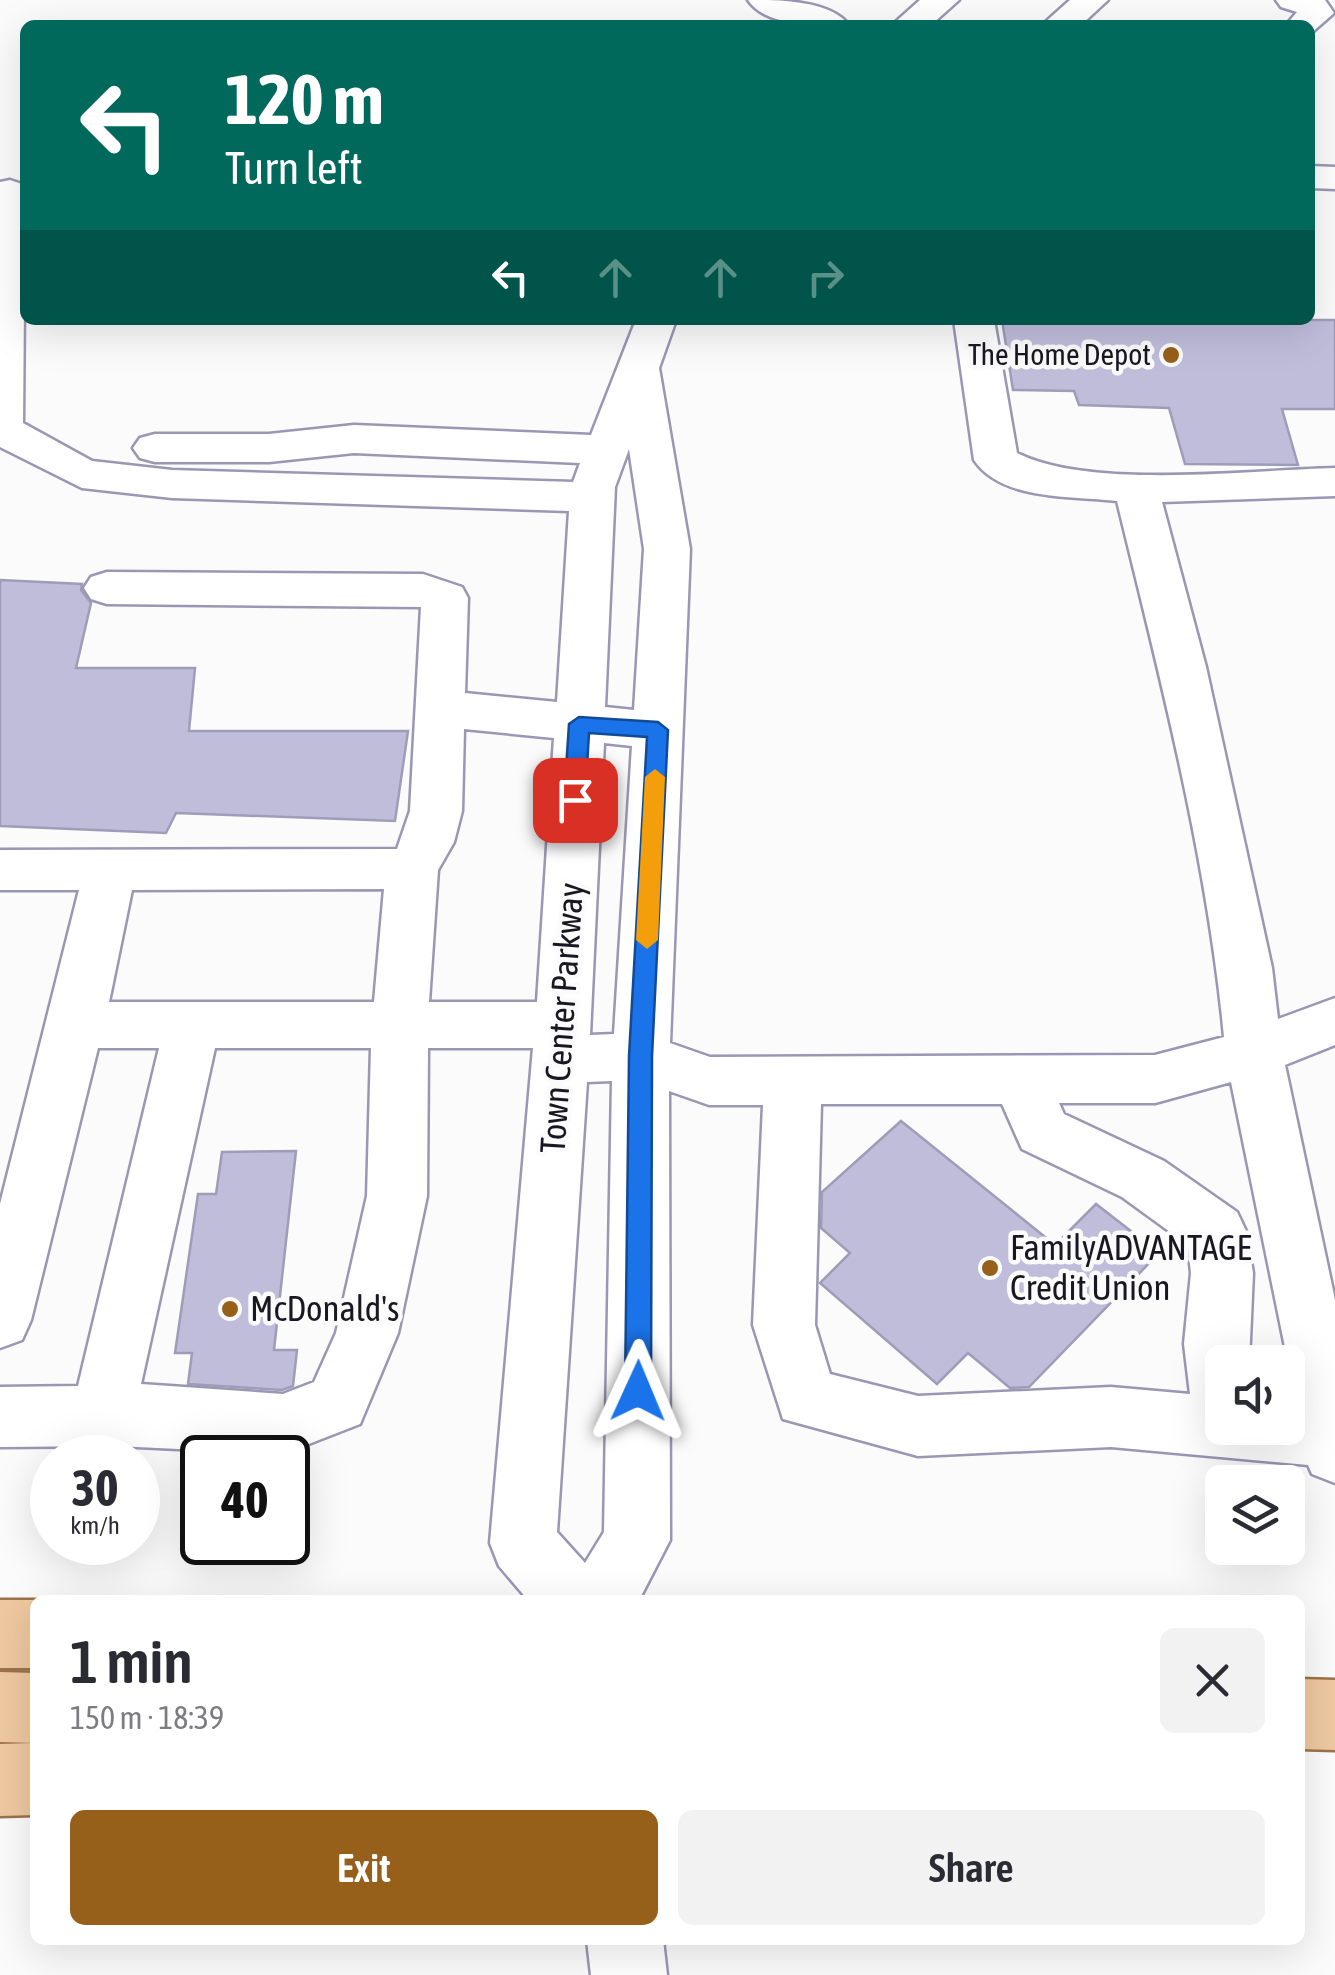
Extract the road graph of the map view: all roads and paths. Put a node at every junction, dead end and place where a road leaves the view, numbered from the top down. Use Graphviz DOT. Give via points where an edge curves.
graph roads {
  1 [pos="765,0"];
  2 [pos="942,0"];
  3 [pos="1091,0"];
  4 [pos="1293,0"];
  5 [pos="819,20"];
  6 [pos="916,20"];
  7 [pos="1065,20"];
  8 [pos="1309,20"];
  9 [pos="0,193"];
  10 [pos="975,325"];
  11 [pos="647,342"];
  12 [pos="0,429"];
  13 [pos="599,474"];
  14 [pos="1335,482"];
  15 [pos="1136,488"];
  16 [pos="107,588"];
  17 [pos="442,709"];
  18 [pos="579,724"];
  19 [pos="658,730"];
  20 [pos="0,870"];
  21 [pos="412,870"];
  22 [pos="109,872"];
  23 [pos="1335,1020"];
  24 [pos="76,1025"];
  25 [pos="192,1025"];
  26 [pos="400,1025"];
  27 [pos="562,1043"];
  28 [pos="1254,1053"];
  29 [pos="641,1056"];
  30 [pos="1020,1080"];
  31 [pos="793,1081"];
  32 [pos="0,1320"];
  33 [pos="1215,1345"];
  34 [pos="116,1416"];
  35 [pos="0,1417"];
  36 [pos="1205,1425"];
  37 [pos="1305,1440"];
  38 [pos="1333,1444"];
  39 [pos="568,1595"];
  40 [pos="604,1595"];
  41 [pos="0,1634"];
  42 [pos="30,1634"];
  43 [pos="0,1707"];
  44 [pos="30,1708"];
  45 [pos="1305,1714"];
  46 [pos="1335,1714"];
  47 [pos="30,1778"];
  48 [pos="0,1780"];
  49 [pos="626,1945"];
  50 [pos="630,1975"];
  1 -- 5 [label="street"];
  2 -- 6 [label="street"];
  3 -- 7 [label="street"];
  4 -- 8 [label="street" via="1317,13"];
  9 -- 12 [label="street" via="10,192"];
  10 -- 15 [label="street" via="996,460 1030,478"];
  11 -- 13 [label="street, Town Center Parkway"];
  11 -- 19 [label="street, Town Center Parkway" via="667,550"];
  12 -- 13 [label="street" via="47,454 354,439"];
  13 -- 18 [label="street, Town Center Parkway"];
  14 -- 15 [label="street"];
  15 -- 28 [label="street" via="1182,666 1245,968"];
  16 -- 17 [label="street" via="423,590 445,598"];
  17 -- 18 [label="street"];
  17 -- 21 [label="street" via="436,810"];
  18 -- 19 [label="street"];
  18 -- 27 [label="street, Town Center Parkway"];
  19 -- 29 [label="street, Town Center Parkway"];
  20 -- 22 [label="street"];
  21 -- 22 [label="street"];
  21 -- 26 [label="street"];
  22 -- 24 [label="street"];
  23 -- 28 [label="street"];
  24 -- 25 [label="street"];
  24 -- 32 [label="street"];
  25 -- 26 [label="street"];
  25 -- 34 [label="street" via="109,1384"];
  26 -- 27 [label="street"];
  26 -- 34 [label="street" via="397,1196 367,1333 336,1404 282,1424"];
  27 -- 29 [label="street"];
  27 -- 39 [label="street, Town Center Parkway" via="523,1543"];
  28 -- 30 [label="street" via="1154,1079"];
  28 -- 38 [label="street"];
  29 -- 31 [label="street" via="709,1081"];
  29 -- 40 [label="street, Town Center Parkway" via="637,1540"];
  30 -- 31 [label="street"];
  30 -- 33 [label="street" via="1043,1131 1144,1179 1216,1231 1222,1273"];
  31 -- 36 [label="street" via="784,1325 806,1398 918,1426 1111,1418"];
  34 -- 35 [label="street"];
  37 -- 38 [label="street"];
  41 -- 42 [label="main road"];
  43 -- 44 [label="main road"];
  45 -- 46 [label="main road"];
  47 -- 48 [label="main road"];
  49 -- 50 [label="street"];
}
